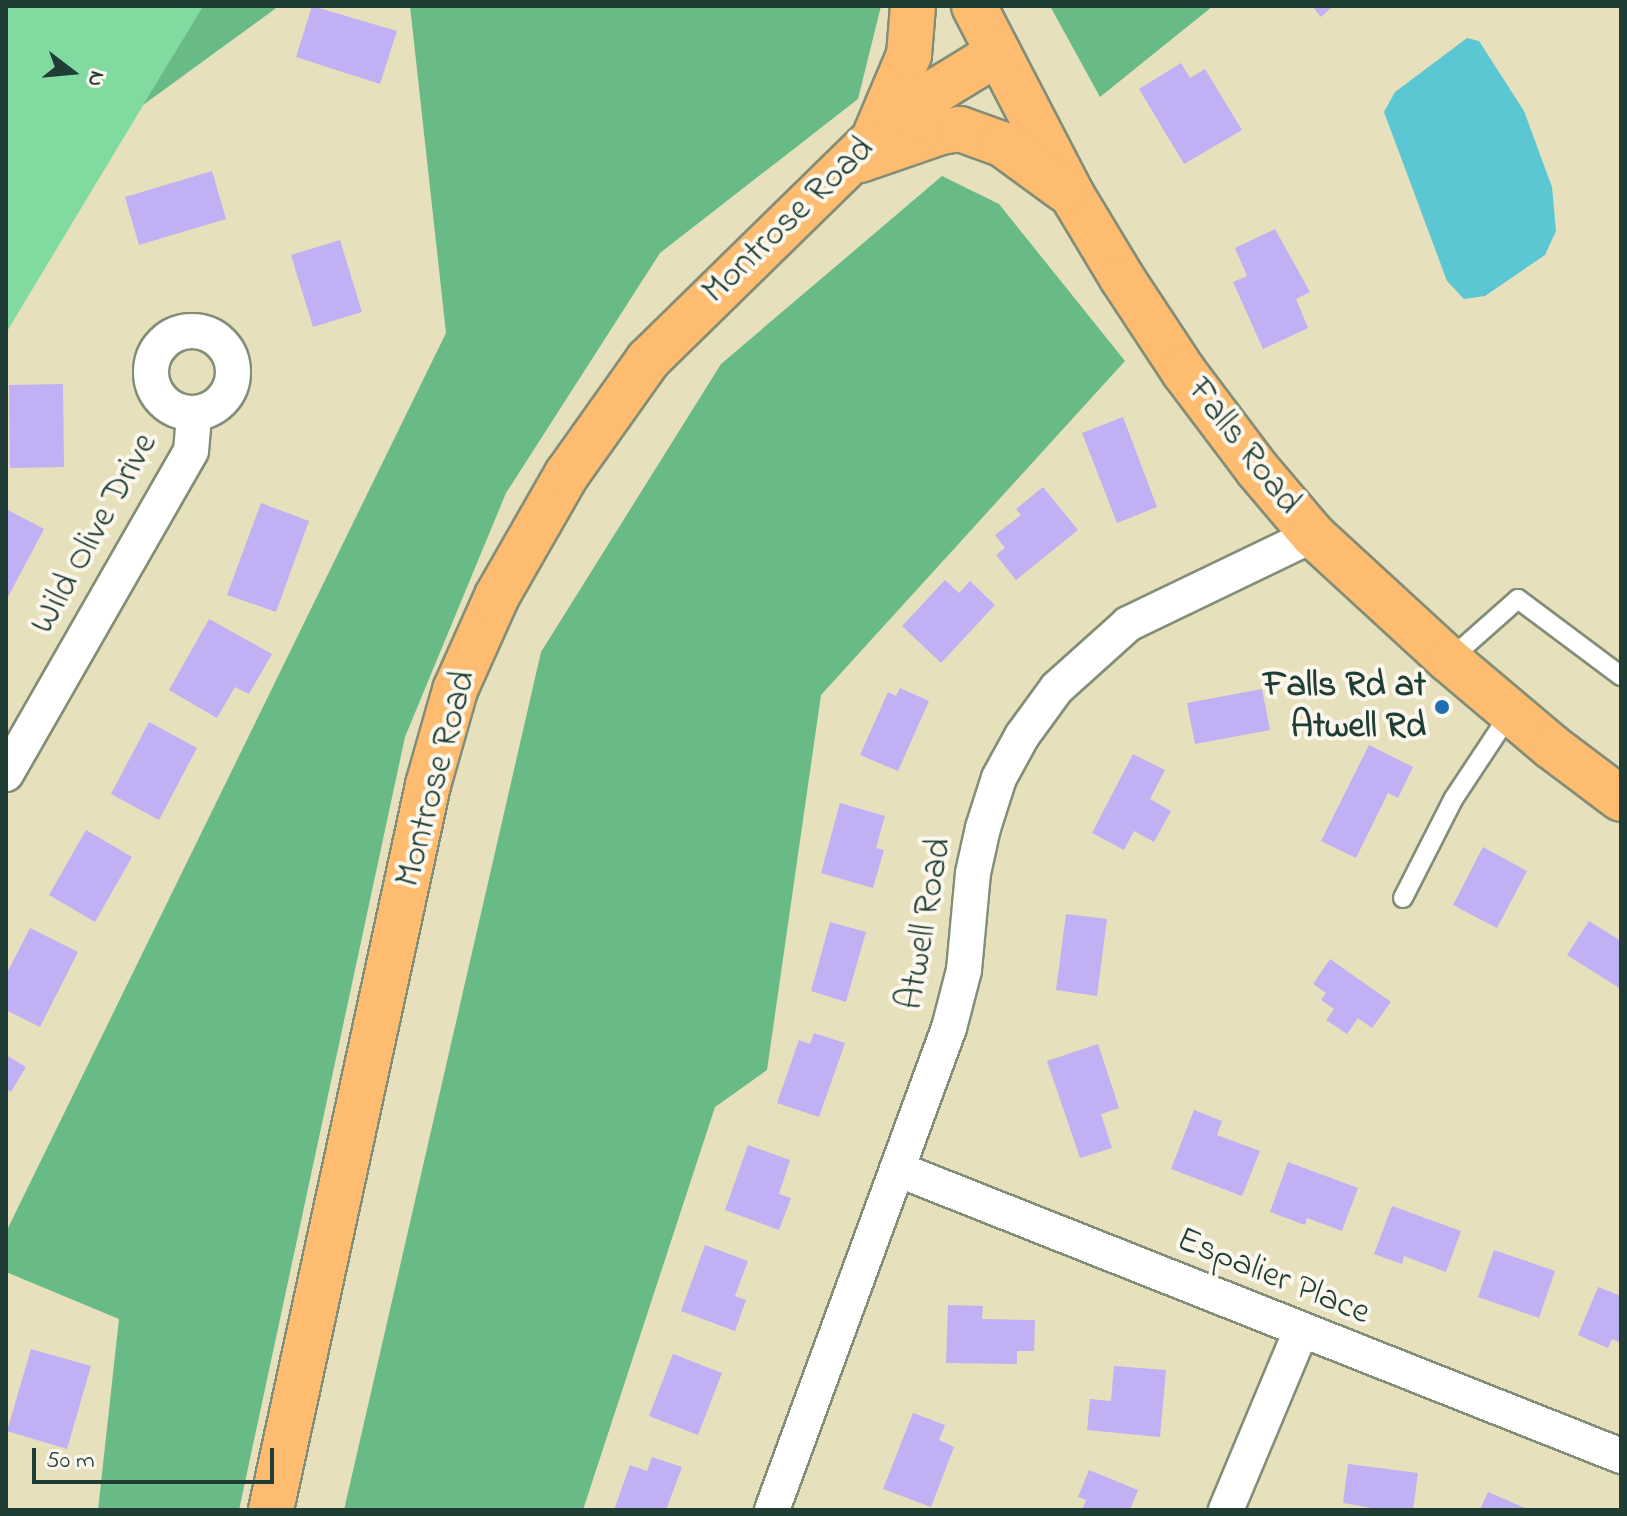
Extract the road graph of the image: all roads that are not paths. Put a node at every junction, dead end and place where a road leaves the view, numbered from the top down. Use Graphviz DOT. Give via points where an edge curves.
graph roads {
  1 [pos="913,6"];
  2 [pos="974,6"];
  3 [pos="998,53"];
  4 [pos="860,152"];
  5 [pos="1072,195"];
  6 [pos="194,413"];
  7 [pos="1313,535"];
  8 [pos="1449,660"];
  9 [pos="1621,676"];
  10 [pos="1511,712"];
  11 [pos="6,774"];
  12 [pos="1621,799"];
  13 [pos="1403,898"];
  14 [pos="897,1169"];
  15 [pos="1301,1331"];
  16 [pos="1621,1456"];
  17 [pos="271,1510"];
  18 [pos="772,1510"];
  19 [pos="1226,1510"];
  1 -- 4 [label="main road" via="909,55"];
  2 -- 3 [label="main road, Falls Road"];
  3 -- 4 [label="main road, Montrose Road" via="900,113"];
  3 -- 5 [label="main road, Falls Road"];
  4 -- 5 [label="main road" via="960,129 1002,144"];
  4 -- 17 [label="main road, Montrose Road" via="648,360 567,474 497,596 455,690 428,785"];
  5 -- 7 [label="main road, Falls Road" via="1184,372"];
  6 -- 11 [label="street, Wild Olive Drive" via="191,451"];
  7 -- 8 [label="main road, Falls Road"];
  7 -- 14 [label="street, Atwell Road" via="1128,624 1057,688 1022,736 999,778 983,828 964,970 949,1028"];
  8 -- 9 [label="lane" via="1518,599"];
  8 -- 10 [label="main road, Falls Road"];
  10 -- 12 [label="main road, Falls Road"];
  10 -- 13 [label="lane" via="1454,798"];
  14 -- 15 [label="street, Espalier Place"];
  14 -- 18 [label="street, Atwell Road"];
  15 -- 16 [label="street, Espalier Place"];
  15 -- 19 [label="street"];
}
